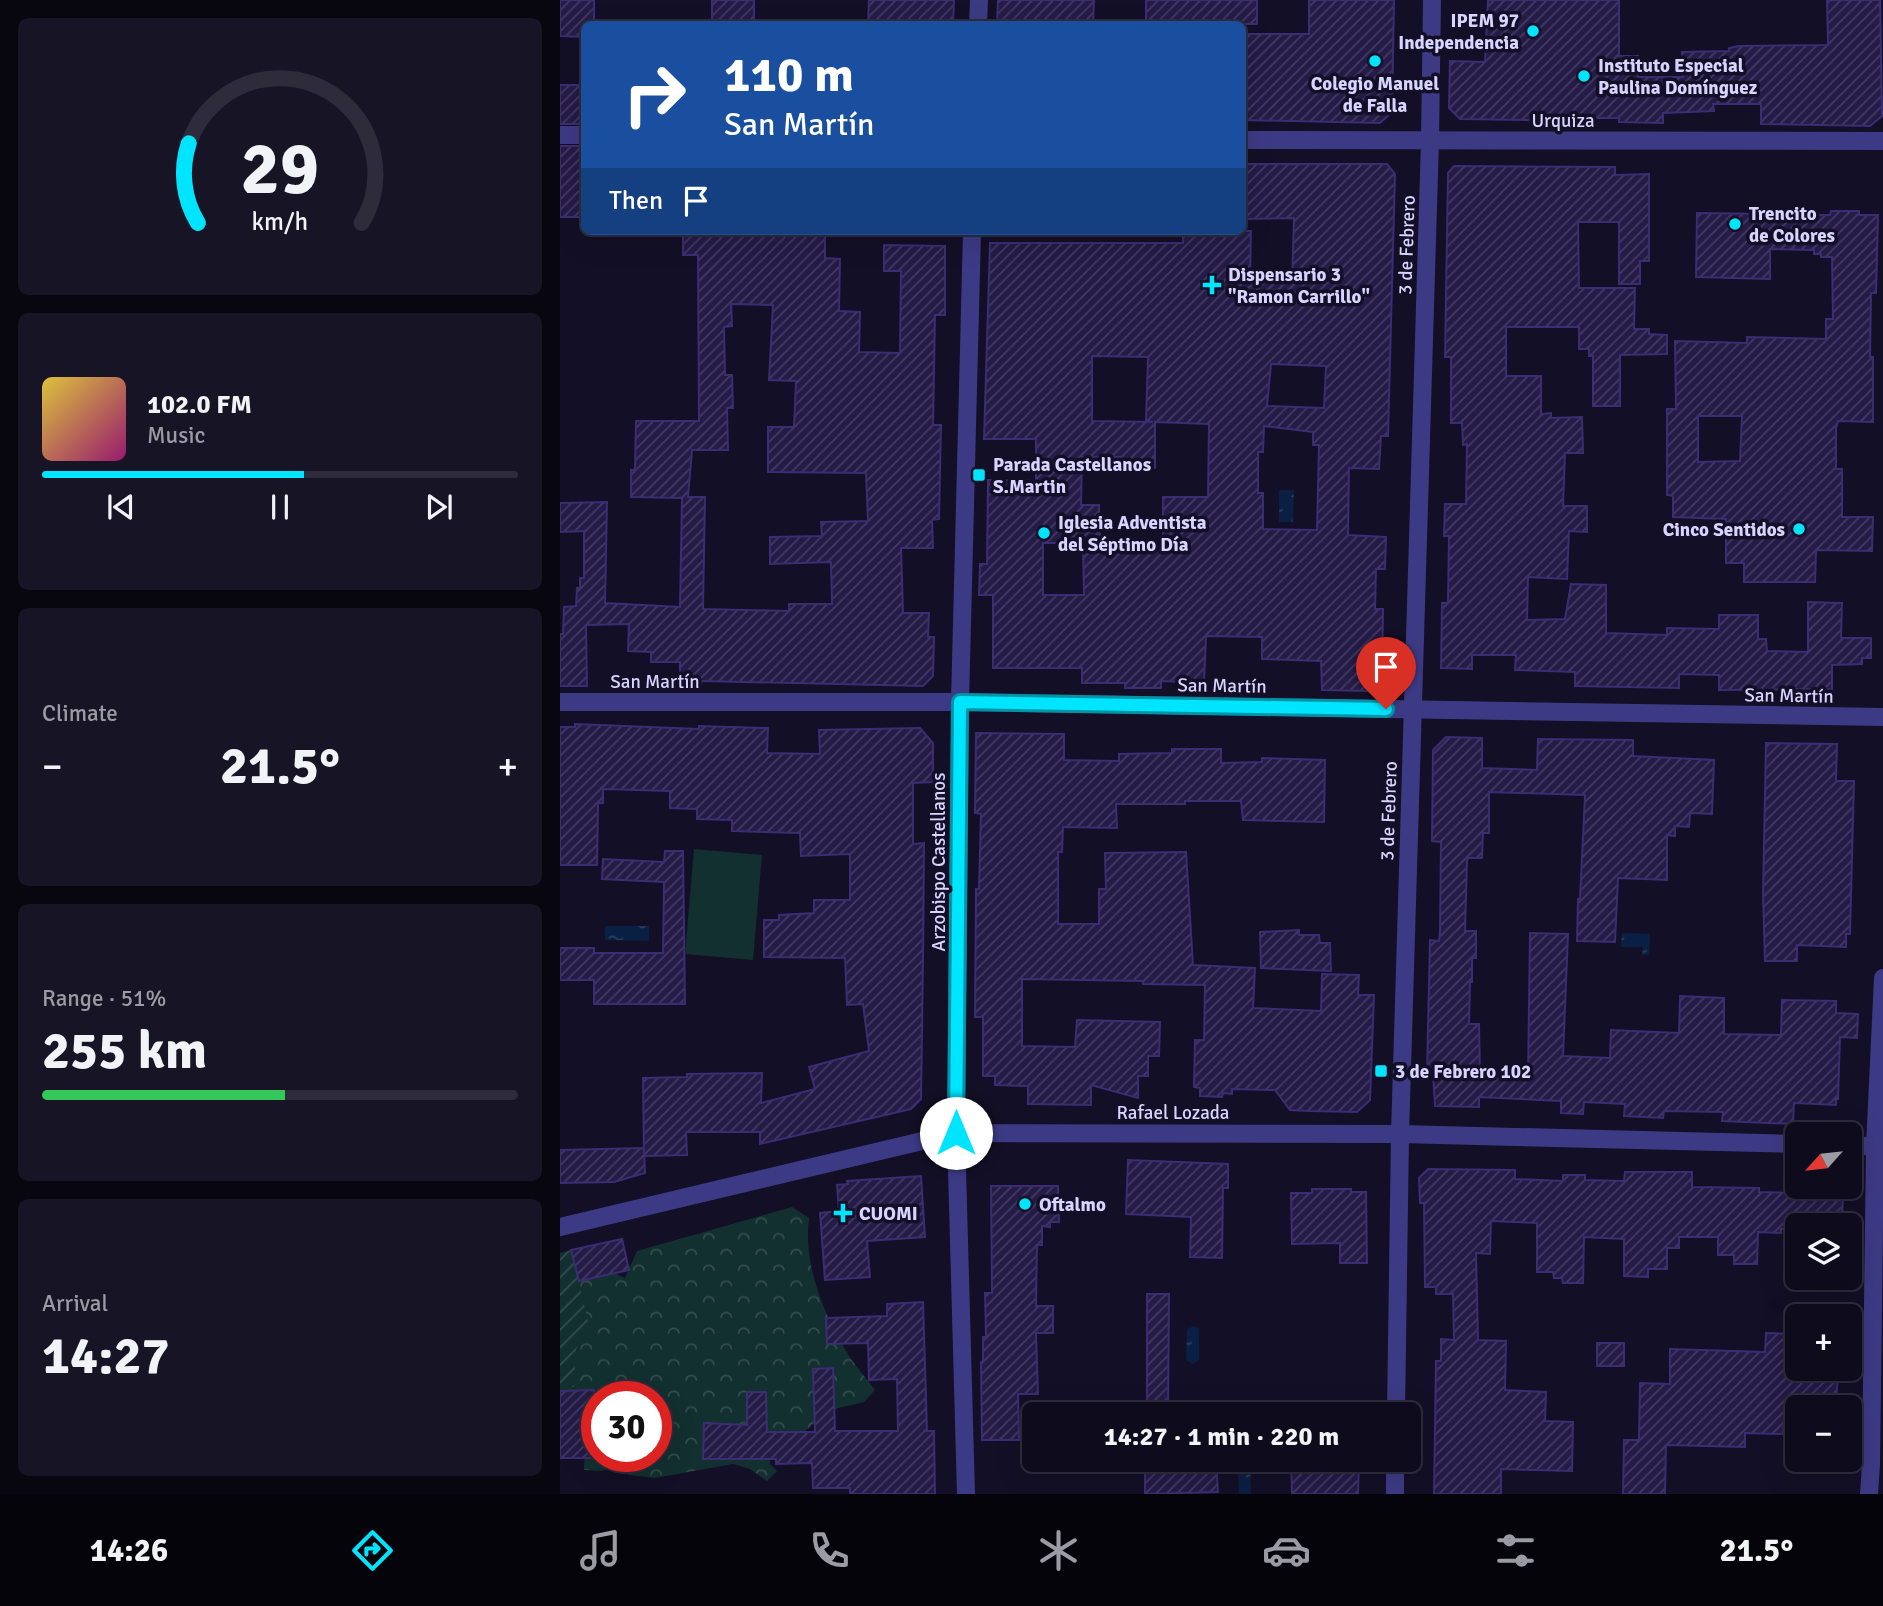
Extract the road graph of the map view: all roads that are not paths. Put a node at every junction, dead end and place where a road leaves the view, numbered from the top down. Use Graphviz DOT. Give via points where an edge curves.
graph roads {
  1 [pos="979,0"];
  2 [pos="1432,0"];
  3 [pos="978,21"];
  4 [pos="560,135"];
  5 [pos="581,135"];
  6 [pos="1246,139"];
  7 [pos="1430,141"];
  8 [pos="1883,141"];
  9 [pos="972,235"];
  10 [pos="560,702"];
  11 [pos="960,702"];
  12 [pos="1412,709"];
  13 [pos="1883,717"];
  14 [pos="1883,978"];
  15 [pos="956,1133"];
  16 [pos="1400,1134"];
  17 [pos="1785,1144"];
  18 [pos="1879,1146"];
  19 [pos="560,1227"];
  20 [pos="1396,1402"];
  21 [pos="1395,1472"];
  22 [pos="966,1494"];
  23 [pos="1395,1494"];
  24 [pos="1869,1494"];
  1 -- 3 [label="street"];
  2 -- 7 [label="street, 3 de Febrero"];
  4 -- 5 [label="street"];
  6 -- 7 [label="street, Urquiza"];
  7 -- 8 [label="street, Urquiza"];
  7 -- 12 [label="street, 3 de Febrero"];
  9 -- 11 [label="street, Arzobispo Castellanos"];
  10 -- 11 [label="street, San Martín"];
  11 -- 12 [label="street, San Martín"];
  11 -- 15 [label="street, Arzobispo Castellanos"];
  12 -- 13 [label="street, San Martín"];
  12 -- 16 [label="street, 3 de Febrero"];
  14 -- 18 [label="street"];
  15 -- 16 [label="street, Rafael Lozada"];
  15 -- 19 [label="street, Rafael Lozada"];
  15 -- 22 [label="street, Arzobispo Castellanos"];
  16 -- 17 [label="street, Rafael Lozada"];
  16 -- 20 [label="street, 3 de Febrero"];
  18 -- 24 [label="street"];
  21 -- 23 [label="street"];
}
